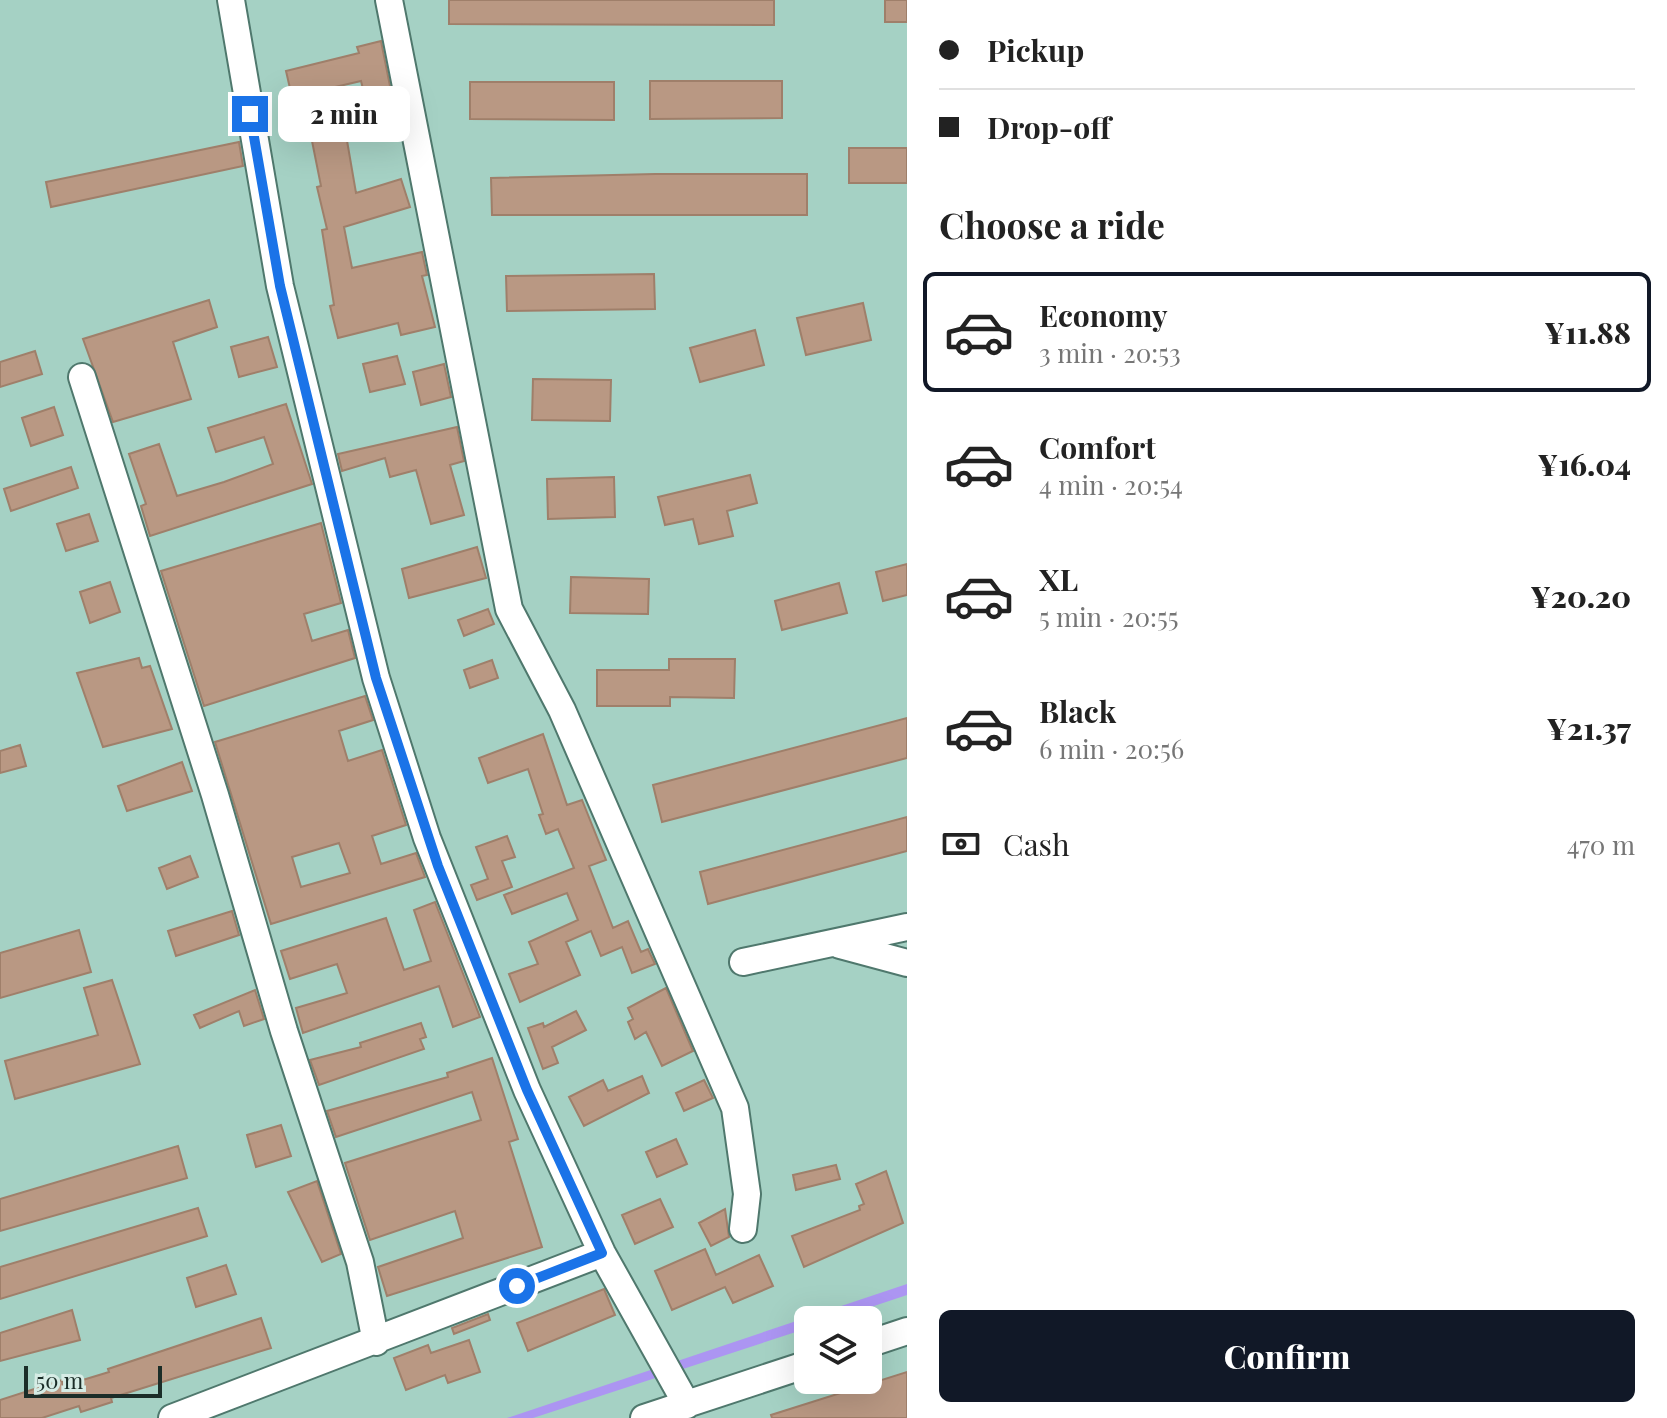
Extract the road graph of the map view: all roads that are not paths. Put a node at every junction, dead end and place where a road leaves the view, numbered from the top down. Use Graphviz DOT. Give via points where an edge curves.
graph roads {
  1 [pos="231,0"];
  2 [pos="389,0"];
  3 [pos="82,377"];
  4 [pos="907,927"];
  5 [pos="837,944"];
  6 [pos="743,962"];
  7 [pos="907,963"];
  8 [pos="743,1229"];
  9 [pos="602,1253"];
  10 [pos="907,1331"];
  11 [pos="882,1339"];
  12 [pos="376,1342"];
  13 [pos="794,1368"];
  14 [pos="684,1399"];
  15 [pos="172,1418"];
  16 [pos="644,1418"];
  1 -- 9 [label="street" via="280,286 376,678 432,853 527,1090"];
  2 -- 8 [label="street" via="509,609 562,710 735,1108 747,1194"];
  3 -- 12 [label="street" via="360,1262"];
  4 -- 5 [label="street"];
  5 -- 6 [label="street"];
  5 -- 7 [label="street"];
  9 -- 12 [label="street"];
  9 -- 14 [label="street"];
  10 -- 11 [label="street"];
  12 -- 15 [label="street"];
  13 -- 14 [label="street"];
  14 -- 16 [label="street"];
}
